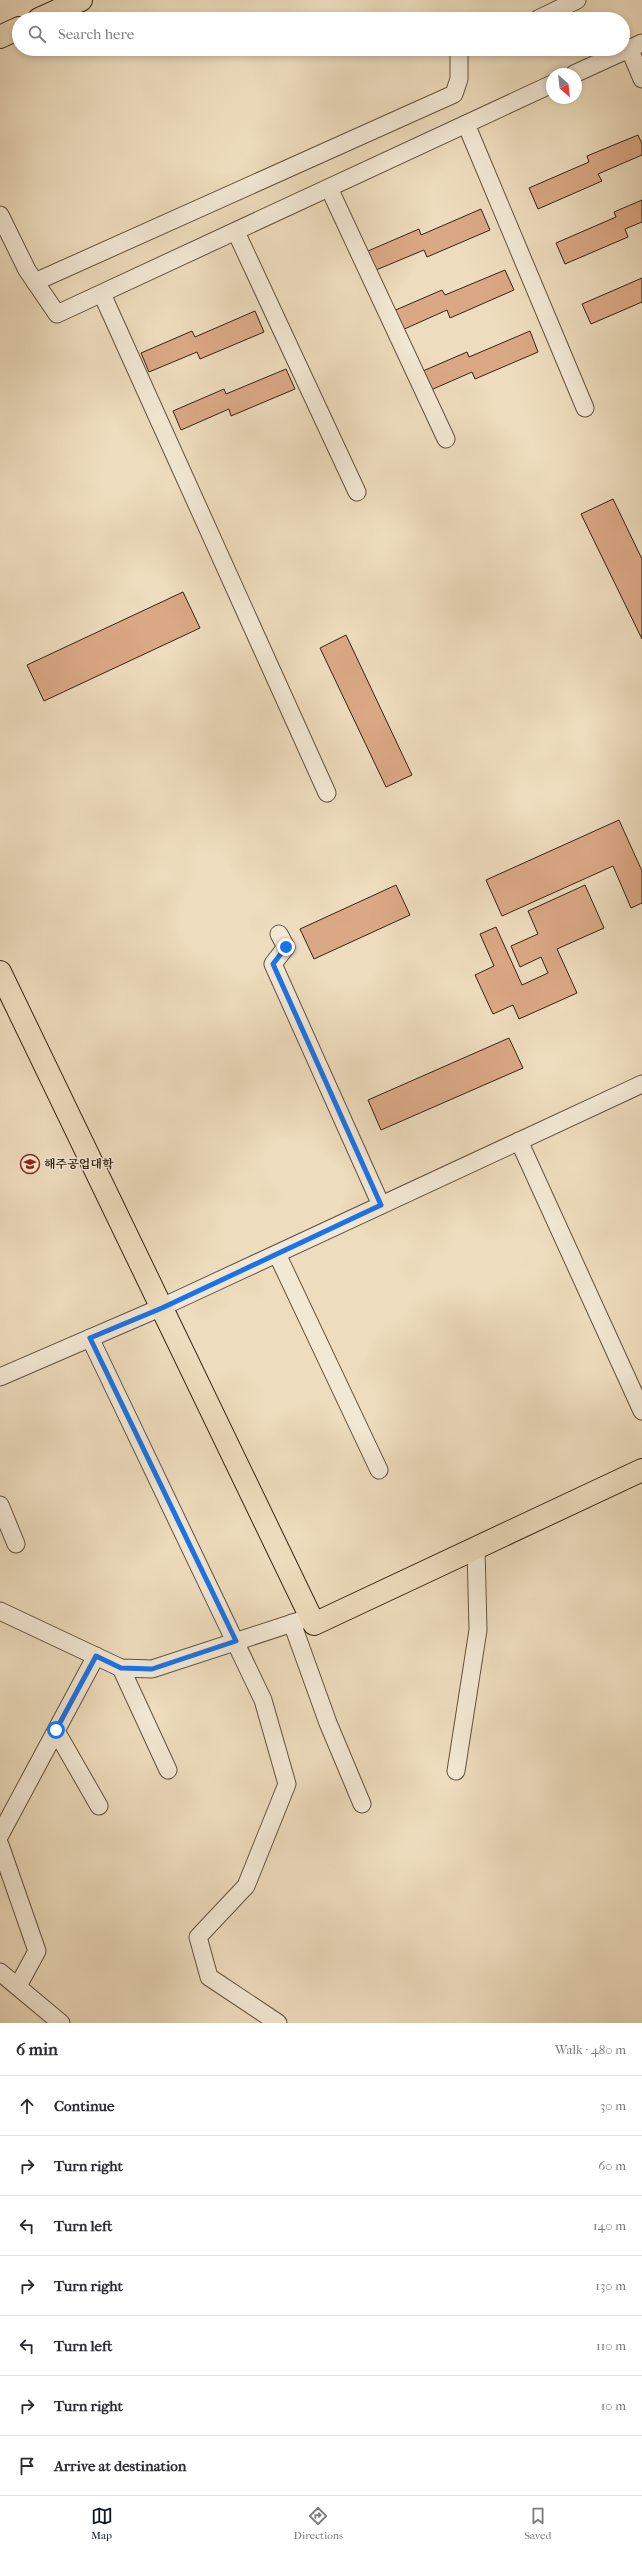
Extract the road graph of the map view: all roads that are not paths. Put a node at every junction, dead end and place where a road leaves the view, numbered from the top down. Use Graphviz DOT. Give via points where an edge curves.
graph roads {
  1 [pos="81,0"];
  2 [pos="578,0"];
  3 [pos="54,12"];
  4 [pos="553,12"];
  5 [pos="12,31"];
  6 [pos="0,36"];
  7 [pos="635,45"];
  8 [pos="459,56"];
  9 [pos="612,56"];
  10 [pos="582,70"];
  11 [pos="642,79"];
  12 [pos="546,87"];
  13 [pos="466,124"];
  14 [pos="329,188"];
  15 [pos="0,215"];
  16 [pos="236,232"];
  17 [pos="35,282"];
  18 [pos="102,294"];
  19 [pos="586,408"];
  20 [pos="446,439"];
  21 [pos="357,492"];
  22 [pos="327,793"];
  23 [pos="279,934"];
  24 [pos="0,972"];
  25 [pos="642,1084"];
  26 [pos="519,1141"];
  27 [pos="381,1205"];
  28 [pos="277,1254"];
  29 [pos="162,1308"];
  30 [pos="90,1338"];
  31 [pos="0,1377"];
  32 [pos="642,1411"];
  33 [pos="379,1470"];
  34 [pos="642,1470"];
  35 [pos="0,1505"];
  36 [pos="16,1544"];
  37 [pos="476,1548"];
  38 [pos="0,1612"];
  39 [pos="302,1620"];
  40 [pos="236,1641"];
  41 [pos="96,1656"];
  42 [pos="121,1668"];
  43 [pos="56,1730"];
  44 [pos="168,1770"];
  45 [pos="456,1771"];
  46 [pos="362,1804"];
  47 [pos="99,1806"];
  48 [pos="0,1835"];
  49 [pos="0,1846"];
  50 [pos="0,1972"];
  51 [pos="18,1986"];
  52 [pos="61,2023"];
  53 [pos="278,2023"];
  1 -- 3 [label="main road"];
  2 -- 4 [label="street"];
  5 -- 6 [label="main road"];
  7 -- 11 [label="street"];
  8 -- 17 [label="street" via="459,79 454,94"];
  9 -- 10 [label="street"];
  12 -- 13 [label="street"];
  13 -- 14 [label="street"];
  13 -- 19 [label="street"];
  14 -- 16 [label="street"];
  14 -- 20 [label="street"];
  15 -- 17 [label="street"];
  16 -- 18 [label="street"];
  16 -- 21 [label="street"];
  17 -- 18 [label="street" via="57,314"];
  18 -- 22 [label="street"];
  23 -- 27 [label="street" via="286,947 273,964"];
  24 -- 29 [label="main road"];
  25 -- 26 [label="street"];
  26 -- 27 [label="street"];
  26 -- 32 [label="street"];
  27 -- 28 [label="street"];
  28 -- 29 [label="street"];
  28 -- 33 [label="street"];
  29 -- 30 [label="street"];
  29 -- 39 [label="main road"];
  30 -- 31 [label="street"];
  30 -- 40 [label="street"];
  34 -- 37 [label="main road"];
  35 -- 36 [label="street"];
  37 -- 39 [label="main road" via="314,1624"];
  37 -- 45 [label="street" via="478,1630"];
  38 -- 41 [label="street"];
  39 -- 40 [label="street"];
  39 -- 46 [label="street" via="328,1723"];
  40 -- 42 [label="street" via="152,1669"];
  40 -- 53 [label="street" via="263,1700 286,1784 246,1886 198,1937 209,1977"];
  41 -- 42 [label="street"];
  41 -- 43 [label="street"];
  42 -- 44 [label="street"];
  43 -- 47 [label="street"];
  43 -- 48 [label="street"];
  49 -- 51 [label="street" via="37,1951"];
  50 -- 51 [label="street"];
  51 -- 52 [label="street"];
}
